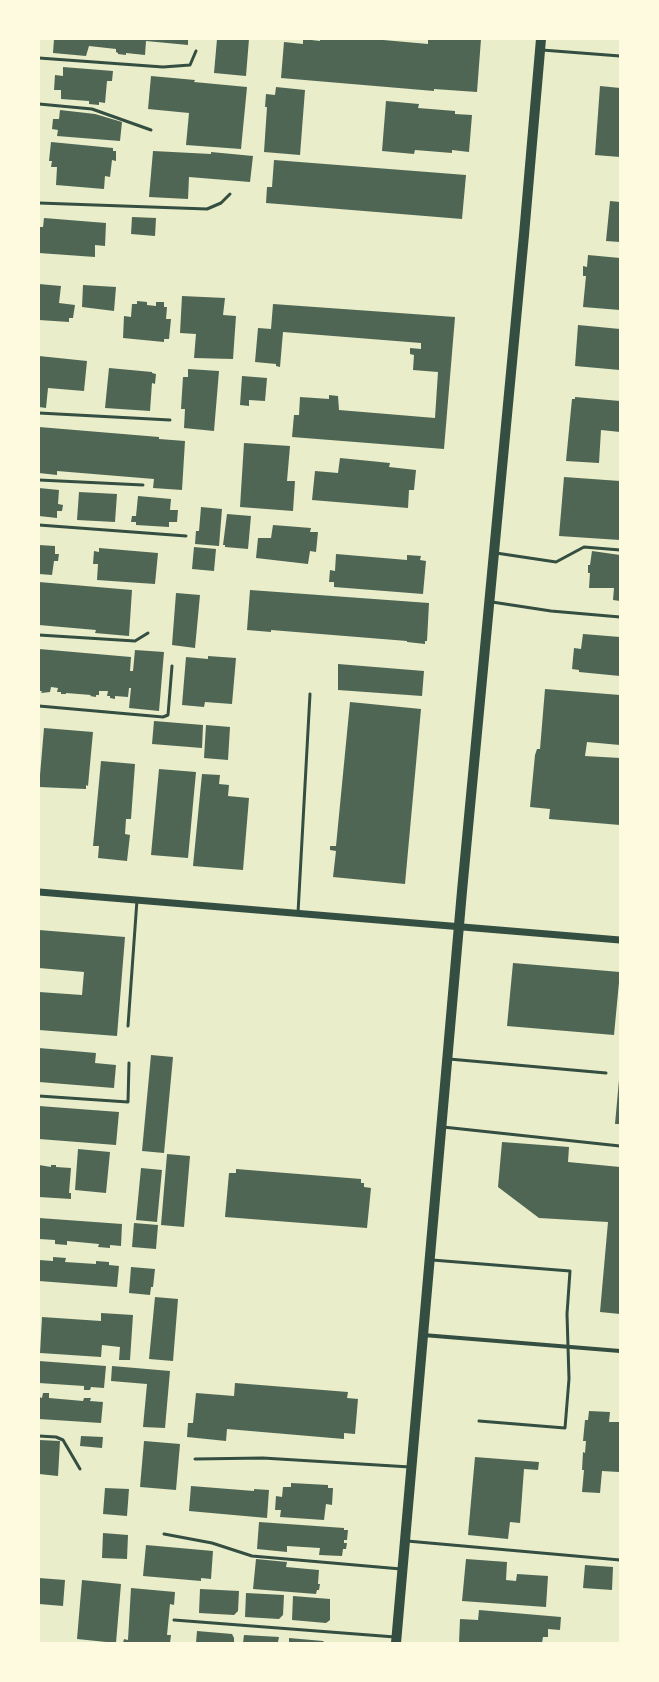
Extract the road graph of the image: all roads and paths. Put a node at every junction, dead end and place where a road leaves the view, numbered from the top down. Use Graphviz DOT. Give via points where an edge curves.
graph roads {
  1 [pos="541,39"];
  2 [pos="540,50"];
  3 [pos="196,51"];
  4 [pos="620,56"];
  5 [pos="39,58"];
  6 [pos="39,104"];
  7 [pos="151,130"];
  8 [pos="230,194"];
  9 [pos="39,203"];
  10 [pos="39,414"];
  11 [pos="170,420"];
  12 [pos="39,480"];
  13 [pos="144,485"];
  14 [pos="39,525"];
  15 [pos="186,536"];
  16 [pos="620,550"];
  17 [pos="494,553"];
  18 [pos="490,602"];
  19 [pos="620,617"];
  20 [pos="148,633"];
  21 [pos="39,635"];
  22 [pos="172,666"];
  23 [pos="310,694"];
  24 [pos="39,706"];
  25 [pos="39,892"];
  26 [pos="137,900"];
  27 [pos="298,914"];
  28 [pos="459,927"];
  29 [pos="620,940"];
  30 [pos="128,1026"];
  31 [pos="448,1059"];
  32 [pos="129,1063"];
  33 [pos="606,1073"];
  34 [pos="39,1096"];
  35 [pos="442,1127"];
  36 [pos="620,1146"];
  37 [pos="430,1260"];
  38 [pos="423,1334"];
  39 [pos="568,1348"];
  40 [pos="620,1351"];
  41 [pos="479,1421"];
  42 [pos="39,1436"];
  43 [pos="194,1459"];
  44 [pos="412,1467"];
  45 [pos="80,1469"];
  46 [pos="164,1534"];
  47 [pos="405,1541"];
  48 [pos="620,1560"];
  49 [pos="403,1569"];
  50 [pos="174,1620"];
  51 [pos="396,1640"];
  1 -- 2 [label="main road"];
  2 -- 4 [label="lane"];
  2 -- 17 [label="main road"];
  3 -- 5 [label="lane" via="190,65 163,67"];
  6 -- 7 [label="lane" via="92,109"];
  8 -- 9 [label="lane" via="221,203 207,209"];
  10 -- 11 [label="lane"];
  12 -- 13 [label="lane"];
  14 -- 15 [label="lane"];
  16 -- 17 [label="lane" via="584,547 556,562"];
  17 -- 18 [label="main road"];
  18 -- 19 [label="lane"];
  18 -- 28 [label="main road"];
  20 -- 21 [label="lane" via="135,640"];
  22 -- 24 [label="lane" via="168,714 163,717"];
  23 -- 27 [label="lane"];
  25 -- 26 [label="street"];
  26 -- 27 [label="street"];
  26 -- 30 [label="lane"];
  27 -- 28 [label="street"];
  28 -- 29 [label="street"];
  28 -- 31 [label="main road"];
  31 -- 33 [label="lane"];
  31 -- 35 [label="main road"];
  32 -- 34 [label="lane" via="128,1102"];
  35 -- 36 [label="lane"];
  35 -- 37 [label="main road"];
  37 -- 38 [label="main road"];
  37 -- 39 [label="lane" via="570,1272"];
  38 -- 39 [label="street"];
  38 -- 44 [label="main road"];
  39 -- 40 [label="street"];
  39 -- 41 [label="lane" via="569,1379 565,1428"];
  42 -- 45 [label="lane" via="63,1440"];
  43 -- 44 [label="lane" via="263,1458"];
  44 -- 47 [label="main road"];
  46 -- 49 [label="lane" via="212,1543 252,1556"];
  47 -- 48 [label="lane"];
  47 -- 49 [label="main road"];
  49 -- 51 [label="main road"];
  50 -- 51 [label="lane"];
}
